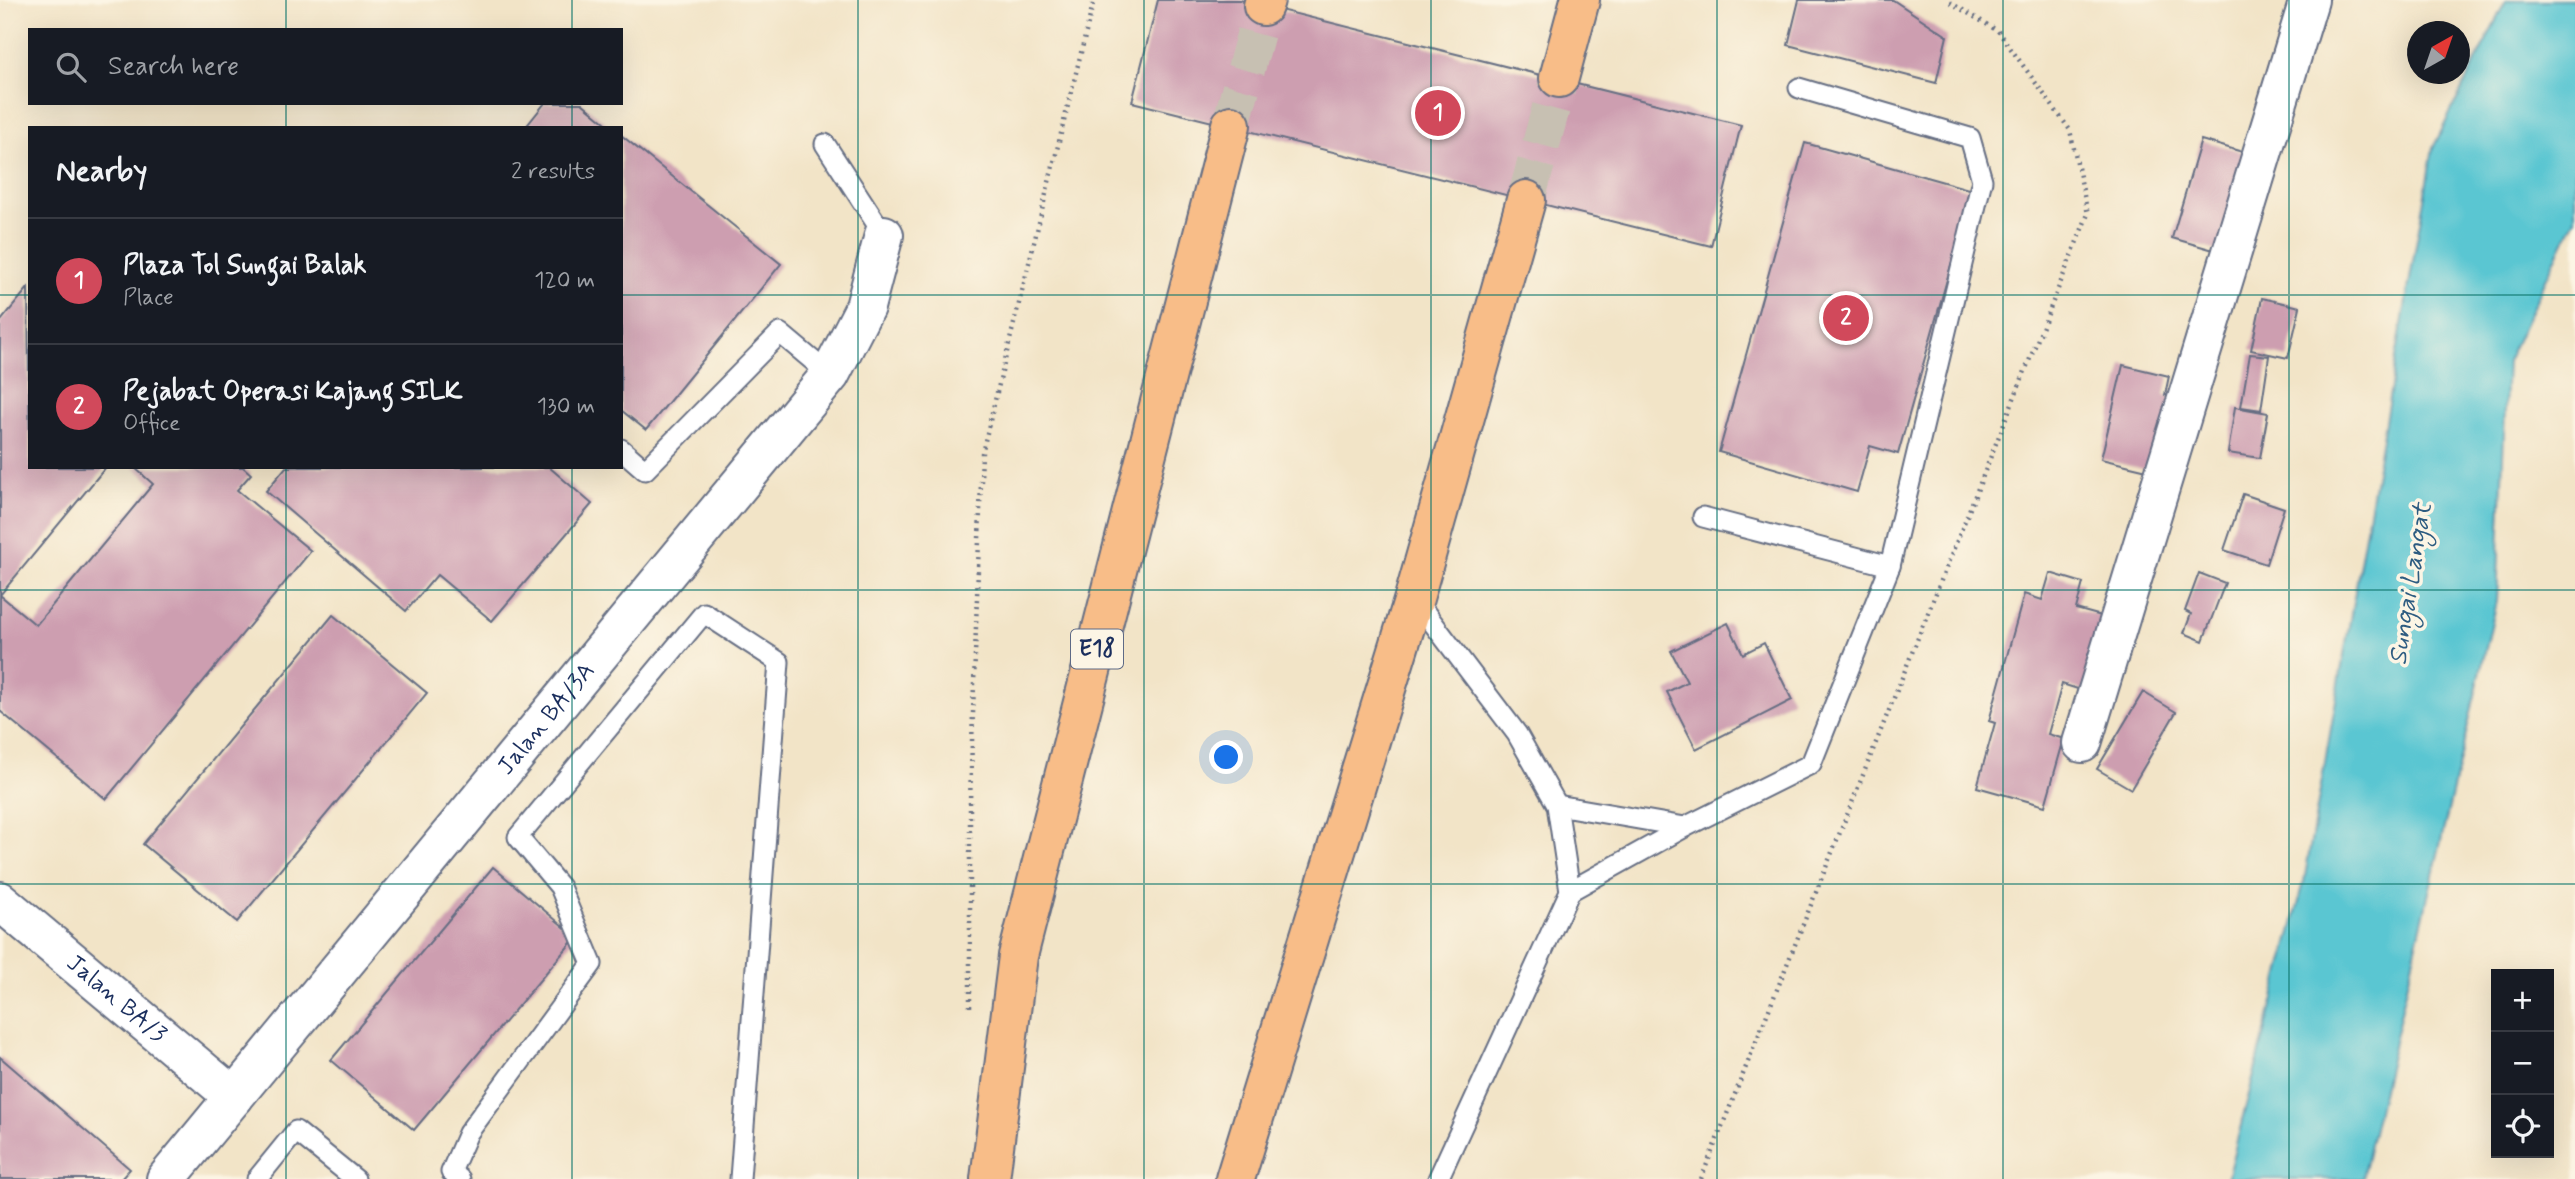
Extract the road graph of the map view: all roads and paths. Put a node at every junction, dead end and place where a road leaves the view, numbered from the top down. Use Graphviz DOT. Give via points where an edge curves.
graph roads {
  1 [pos="1094,0"];
  2 [pos="1580,0"];
  3 [pos="1946,0"];
  4 [pos="2309,0"];
  5 [pos="1559,78"];
  6 [pos="1799,88"];
  7 [pos="1231,125"];
  8 [pos="825,144"];
  9 [pos="1526,200"];
  10 [pos="884,235"];
  11 [pos="830,375"];
  12 [pos="623,451"];
  13 [pos="1703,517"];
  14 [pos="1889,566"];
  15 [pos="1414,598"];
  16 [pos="2082,743"];
  17 [pos="1557,805"];
  18 [pos="1685,827"];
  19 [pos="1570,891"];
  20 [pos="0,901"];
  21 [pos="970,1016"];
  22 [pos="234,1097"];
  23 [pos="166,1179"];
  24 [pos="257,1179"];
  25 [pos="355,1179"];
  26 [pos="460,1179"];
  27 [pos="740,1179"];
  28 [pos="990,1179"];
  29 [pos="1235,1179"];
  30 [pos="1438,1179"];
  31 [pos="1701,1179"];
  1 -- 21 [label="path" via="982,453 971,800"];
  2 -- 5 [label="highway"];
  3 -- 31 [label="path" via="1998,31 2070,130 2088,214"];
  4 -- 16 [label="street"];
  6 -- 14 [label="lane" via="1970,138 1982,180"];
  7 -- 28 [label="highway, E18" via="1018,956"];
  8 -- 10 [label="lane"];
  9 -- 15 [label="highway"];
  10 -- 11 [label="street, Jalan BA/3A" via="865,307"];
  11 -- 12 [label="lane" via="780,333 645,470"];
  11 -- 22 [label="street, Jalan BA/3A"];
  13 -- 14 [label="lane"];
  14 -- 18 [label="lane" via="1811,764"];
  15 -- 17 [label="lane" via="1517,734"];
  15 -- 29 [label="highway"];
  17 -- 18 [label="lane"];
  17 -- 19 [label="lane"];
  18 -- 19 [label="lane"];
  19 -- 30 [label="lane"];
  20 -- 22 [label="street, Jalan BA/3"];
  22 -- 23 [label="street, Jalan BA/3A"];
  24 -- 25 [label="lane" via="296,1131"];
  26 -- 27 [label="lane" via="451,1172 468,1133 592,964 559,887 518,837 704,613 779,662"];
}
